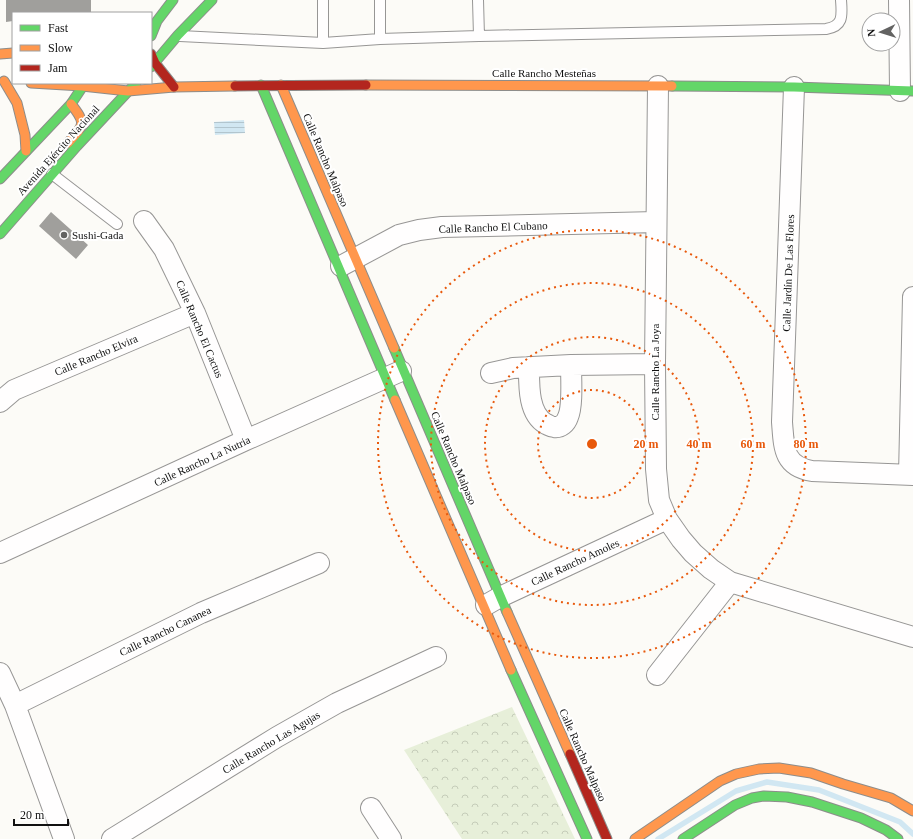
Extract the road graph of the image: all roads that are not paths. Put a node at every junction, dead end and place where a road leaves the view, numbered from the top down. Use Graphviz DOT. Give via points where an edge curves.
graph roads {
  1 [pos="173,0"];
  2 [pos="212,0"];
  3 [pos="323,0"];
  4 [pos="380,0"];
  5 [pos="478,0"];
  6 [pos="841,0"];
  7 [pos="904,4"];
  8 [pos="152,32"];
  9 [pos="178,35"];
  10 [pos="479,36"];
  11 [pos="380,39"];
  12 [pos="322,43"];
  13 [pos="12,53"];
  14 [pos="0,54"];
  15 [pos="153,65"];
  16 [pos="157,78"];
  17 [pos="6,82"];
  18 [pos="83,84"];
  19 [pos="135,84"];
  20 [pos="261,85"];
  21 [pos="280,85"];
  22 [pos="658,86"];
  23 [pos="174,87"];
  24 [pos="794,87"];
  25 [pos="128,91"];
  26 [pos="907,91"];
  27 [pos="71,104"];
  28 [pos="26,151"];
  29 [pos="52,174"];
  30 [pos="0,178"];
  31 [pos="144,221"];
  32 [pos="656,222"];
  33 [pos="117,224"];
  34 [pos="3,231"];
  35 [pos="346,263"];
  36 [pos="913,297"];
  37 [pos="195,313"];
  38 [pos="655,364"];
  39 [pos="571,365"];
  40 [pos="529,368"];
  41 [pos="491,373"];
  42 [pos="395,374"];
  43 [pos="0,402"];
  44 [pos="246,440"];
  45 [pos="911,475"];
  46 [pos="667,519"];
  47 [pos="0,553"];
  48 [pos="319,563"];
  49 [pos="730,582"];
  50 [pos="492,602"];
  51 [pos="913,637"];
  52 [pos="436,657"];
  53 [pos="0,673"];
  54 [pos="657,675"];
  55 [pos="14,705"];
  56 [pos="371,808"];
  57 [pos="913,810"];
  58 [pos="64,839"];
  59 [pos="112,839"];
  60 [pos="391,839"];
  61 [pos="587,839"];
  62 [pos="607,839"];
  63 [pos="635,839"];
  64 [pos="683,839"];
  65 [pos="898,839"];
  1 -- 8 [label="street"];
  2 -- 9 [label="street"];
  3 -- 12 [label="lane"];
  4 -- 11 [label="lane"];
  5 -- 10 [label="lane"];
  6 -- 10 [label="lane" via="842,16 838,24 826,29"];
  7 -- 26 [label="street"];
  9 -- 12 [label="lane"];
  9 -- 15 [label="street"];
  10 -- 11 [label="lane"];
  11 -- 12 [label="lane"];
  13 -- 14 [label="street"];
  15 -- 23 [label="street"];
  16 -- 23 [label="street, Calle Rancho Mesteñas"];
  17 -- 28 [label="street" via="17,103"];
  18 -- 25 [label="street, Calle Rancho Mesteñas"];
  18 -- 27 [label="street, Avenida Ejército Nacional"];
  19 -- 25 [label="street, Avenida Ejército Nacional"];
  20 -- 21 [label="street, Calle Rancho Mesteñas"];
  20 -- 23 [label="street, Calle Rancho Mesteñas"];
  20 -- 35 [label="street, Calle Rancho Malpaso"];
  21 -- 22 [label="street, Calle Rancho Mesteñas"];
  21 -- 35 [label="street, Calle Rancho Malpaso"];
  22 -- 24 [label="street, Calle Rancho Mesteñas"];
  22 -- 32 [label="street, Calle Rancho La Joya"];
  23 -- 25 [label="street, Calle Rancho Mesteñas"];
  24 -- 26 [label="street, Calle Rancho Mesteñas"];
  24 -- 45 [label="street, Calle Jardín De Las Flores" via="782,422 784,446 788,458 795,465 812,471"];
  25 -- 29 [label="street, Avenida Ejército Nacional"];
  27 -- 28 [label="street, Avenida Ejército Nacional"];
  27 -- 34 [label="street" via="82,120 80,128 23,199"];
  28 -- 30 [label="street, Avenida Ejército Nacional"];
  29 -- 33 [label="lane"];
  29 -- 34 [label="street, Avenida Ejército Nacional"];
  31 -- 37 [label="street, Calle Rancho El Cactus" via="164,249"];
  32 -- 35 [label="street, Calle Rancho El Cubano" via="442,227 419,230 399,235"];
  32 -- 38 [label="street, Calle Rancho La Joya"];
  35 -- 42 [label="street, Calle Rancho Malpaso"];
  35 -- 42 [label="street, Calle Rancho Malpaso"];
  36 -- 45 [label="street"];
  37 -- 43 [label="street, Calle Rancho Elvira" via="14,390"];
  37 -- 44 [label="street, Calle Rancho El Cactus"];
  38 -- 39 [label="street"];
  38 -- 46 [label="street, Calle Rancho La Joya" via="656,469 659,500"];
  39 -- 40 [label="street"];
  39 -- 40 [label="street" via="569,416 566,423 557,427 543,423 538,417 531,401"];
  40 -- 41 [label="street" via="513,368"];
  42 -- 44 [label="street, Calle Rancho La Nutria"];
  42 -- 50 [label="street, Calle Rancho Malpaso"];
  42 -- 50 [label="street, Calle Rancho Malpaso"];
  44 -- 47 [label="street, Calle Rancho La Nutria"];
  46 -- 49 [label="street, Calle Rancho La Joya" via="693,553"];
  46 -- 50 [label="street, Calle Rancho Amoles"];
  48 -- 55 [label="street, Calle Rancho Cananea" via="201,613"];
  49 -- 51 [label="street, Calle Rancho La Joya"];
  49 -- 54 [label="street"];
  50 -- 61 [label="street, Calle Rancho Malpaso"];
  50 -- 62 [label="street, Calle Rancho Malpaso" via="514,627"];
  52 -- 59 [label="street, Calle Rancho Las Agujas" via="337,703"];
  53 -- 55 [label="street"];
  55 -- 58 [label="street"];
  56 -- 60 [label="street"];
  57 -- 63 [label="street" via="891,798 811,772 759,768 720,781"];
  64 -- 65 [label="street" via="735,804 764,796 812,802 861,818"];
}
